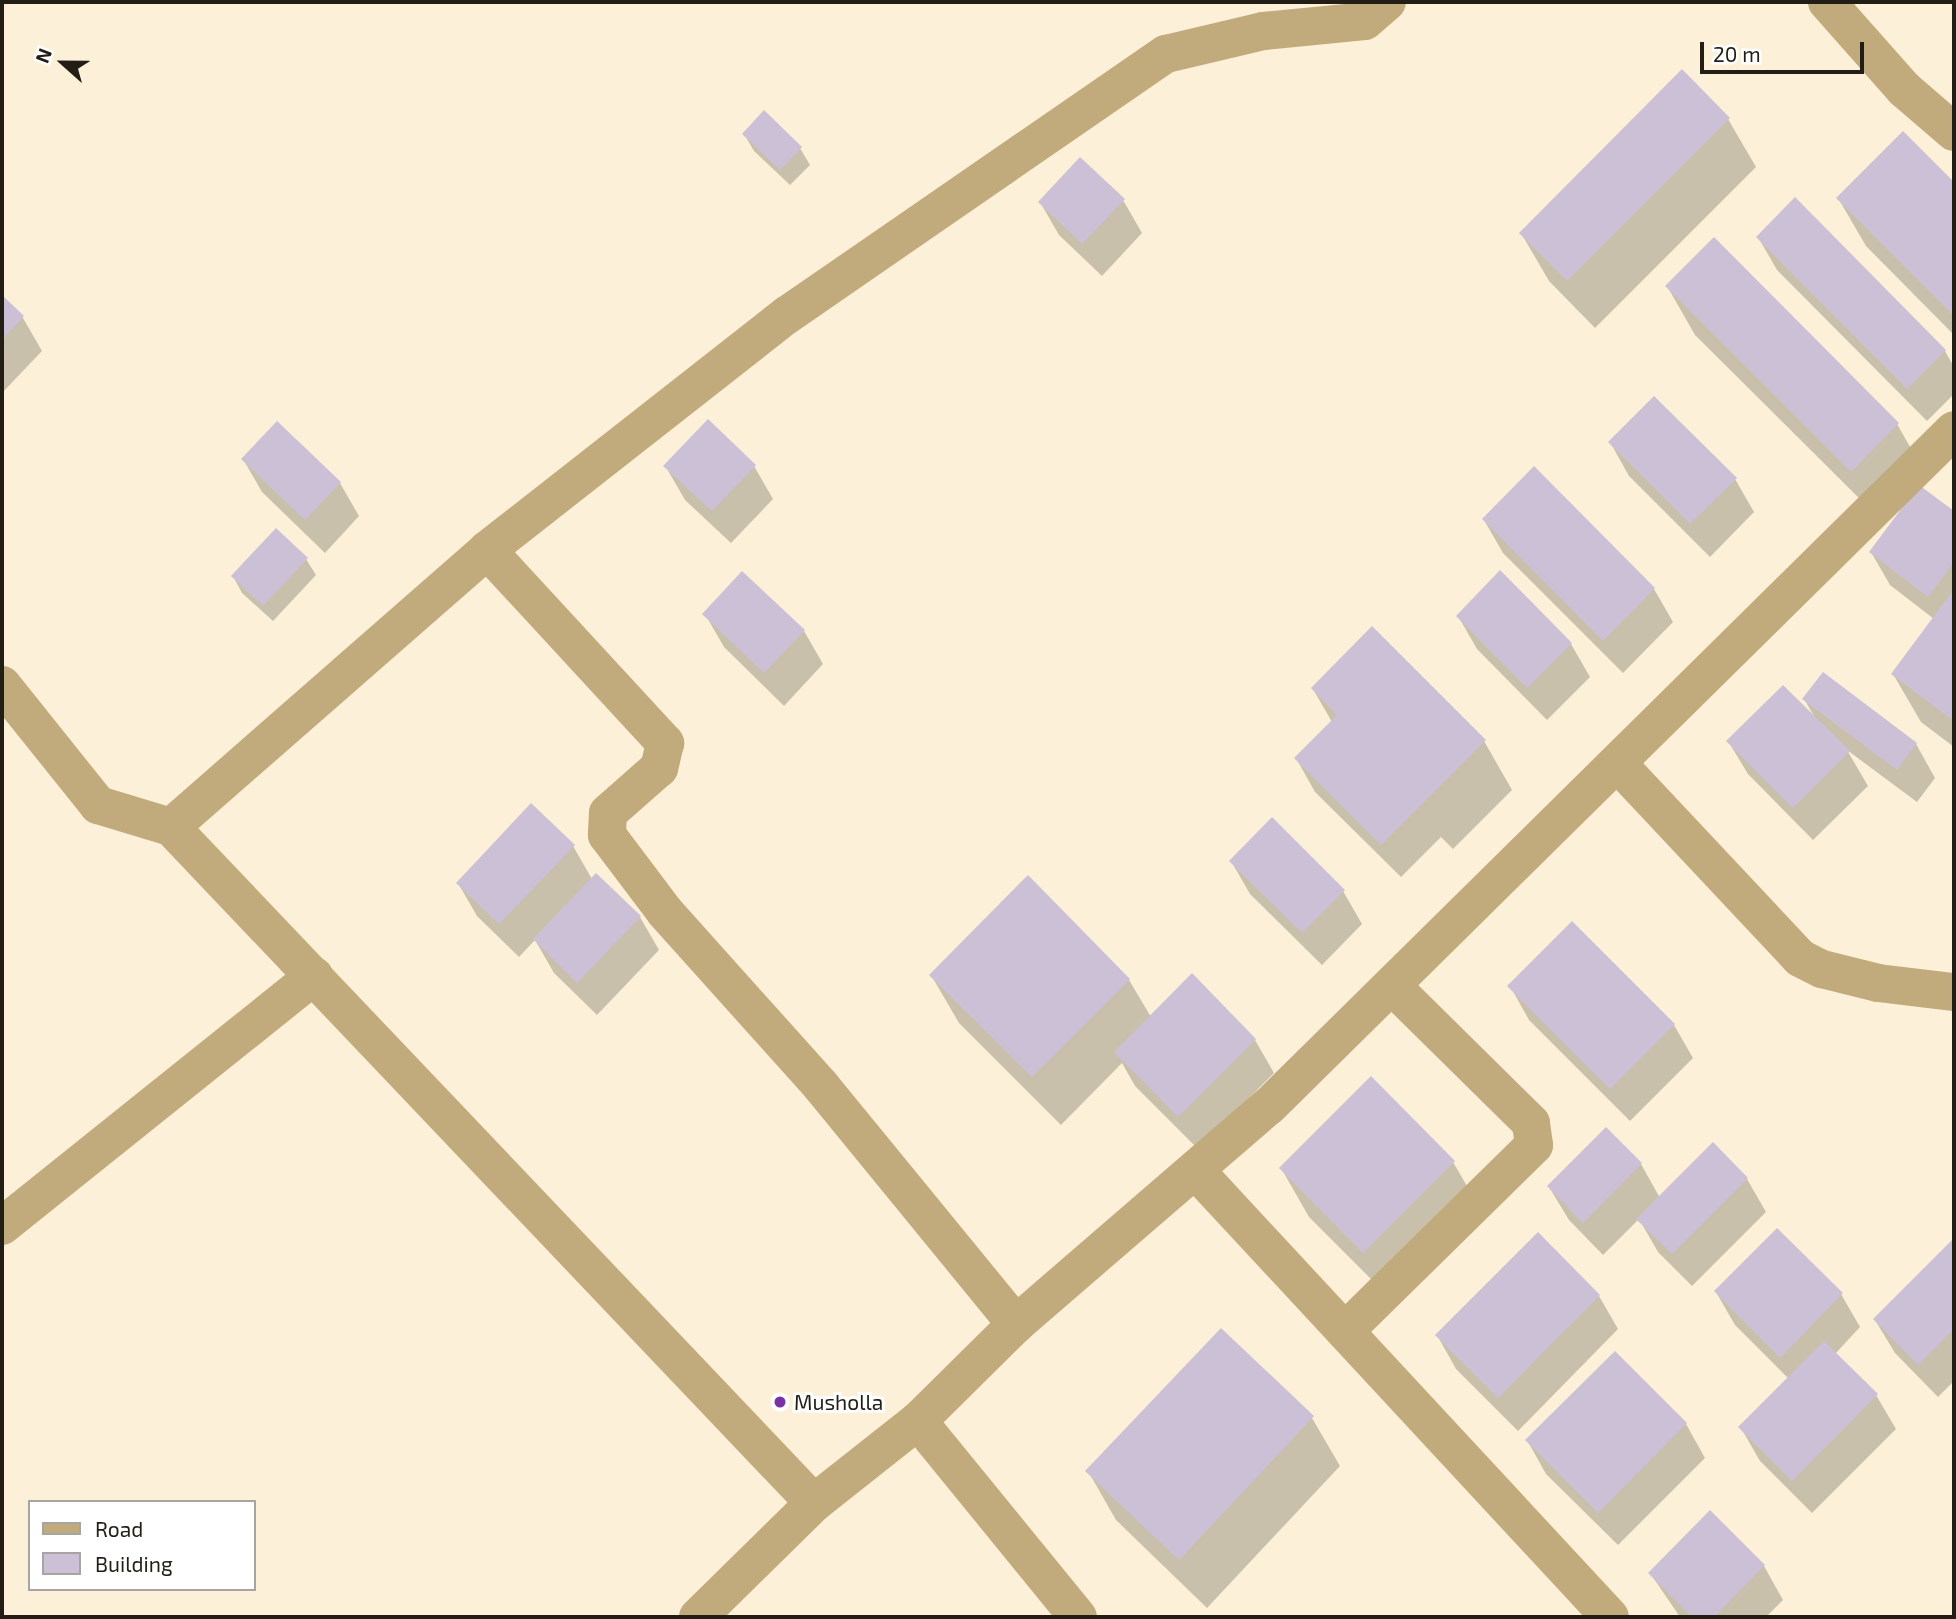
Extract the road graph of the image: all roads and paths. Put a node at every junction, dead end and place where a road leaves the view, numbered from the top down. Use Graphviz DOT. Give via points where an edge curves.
graph roads {
  1 [pos="1387,2"];
  2 [pos="1827,2"];
  3 [pos="1954,132"];
  4 [pos="1954,430"];
  5 [pos="487,550"];
  6 [pos="2,685"];
  7 [pos="1618,764"];
  8 [pos="172,827"];
  9 [pos="314,976"];
  10 [pos="1392,986"];
  11 [pos="1954,992"];
  12 [pos="1197,1172"];
  13 [pos="2,1226"];
  14 [pos="1016,1324"];
  15 [pos="1345,1331"];
  16 [pos="918,1421"];
  17 [pos="814,1503"];
  18 [pos="1599,1613"];
  19 [pos="698,1617"];
  20 [pos="1078,1617"];
  1 -- 5 [label="street" via="1366,21 1263,31 1166,54 787,315"];
  2 -- 3 [label="street" via="1904,89"];
  4 -- 7 [label="street"];
  5 -- 8 [label="street"];
  5 -- 14 [label="street" via="666,743 659,768 608,813 607,835 665,912 821,1086"];
  6 -- 8 [label="street" via="98,805"];
  7 -- 10 [label="street"];
  7 -- 11 [label="street" via="1800,958 1822,969 1878,983"];
  8 -- 9 [label="street"];
  9 -- 13 [label="street"];
  9 -- 17 [label="street"];
  10 -- 12 [label="street"];
  10 -- 15 [label="street" via="1531,1123 1534,1145"];
  12 -- 14 [label="street"];
  12 -- 15 [label="street"];
  14 -- 16 [label="street"];
  15 -- 18 [label="street"];
  16 -- 17 [label="street"];
  16 -- 20 [label="street"];
  17 -- 19 [label="street"];
}
